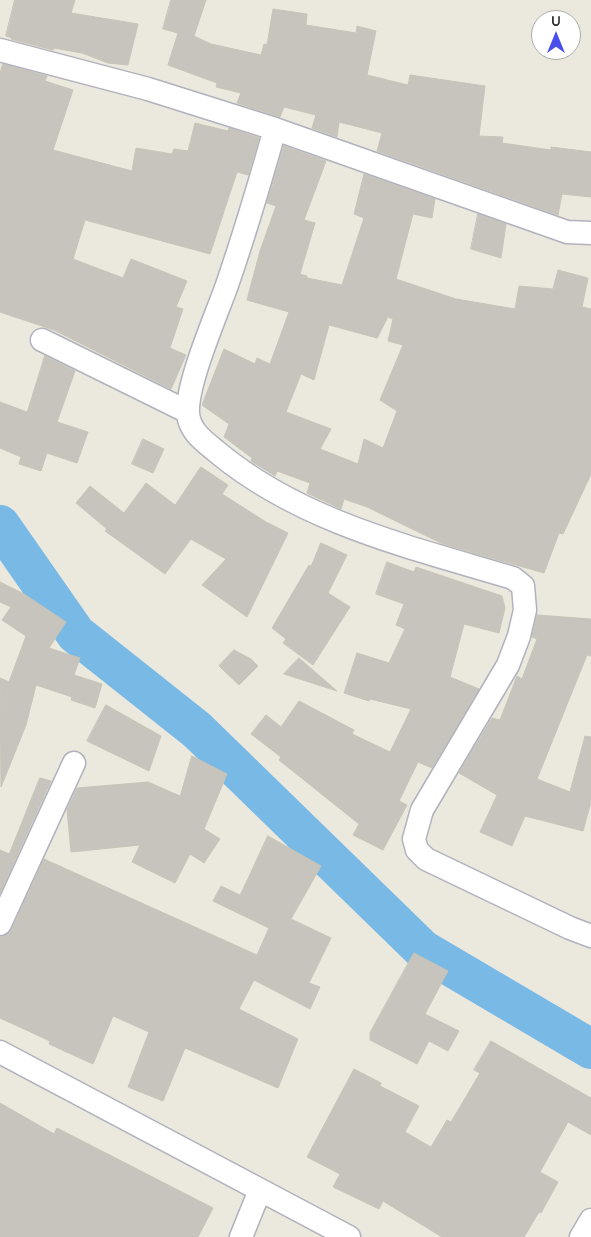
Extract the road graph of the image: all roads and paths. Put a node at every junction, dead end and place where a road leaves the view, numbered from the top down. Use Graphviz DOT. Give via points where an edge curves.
graph roads {
  1 [pos="0,50"];
  2 [pos="275,129"];
  3 [pos="591,233"];
  4 [pos="42,340"];
  5 [pos="188,412"];
  6 [pos="74,763"];
  7 [pos="0,924"];
  8 [pos="591,936"];
  9 [pos="0,1052"];
  10 [pos="260,1190"];
  11 [pos="591,1220"];
  12 [pos="242,1237"];
  13 [pos="349,1237"];
  14 [pos="581,1237"];
  1 -- 2 [label="street" via="148,89"];
  2 -- 3 [label="street" via="567,232"];
  2 -- 5 [label="street" via="250,219 190,394"];
  4 -- 5 [label="street"];
  5 -- 8 [label="street" via="190,425 200,438 243,474 282,497 326,518 513,578 523,586 525,610 508,664 422,810 414,839 417,850 426,859"];
  6 -- 7 [label="street"];
  9 -- 10 [label="street"];
  10 -- 12 [label="street"];
  10 -- 13 [label="street"];
  11 -- 14 [label="street"];
}
